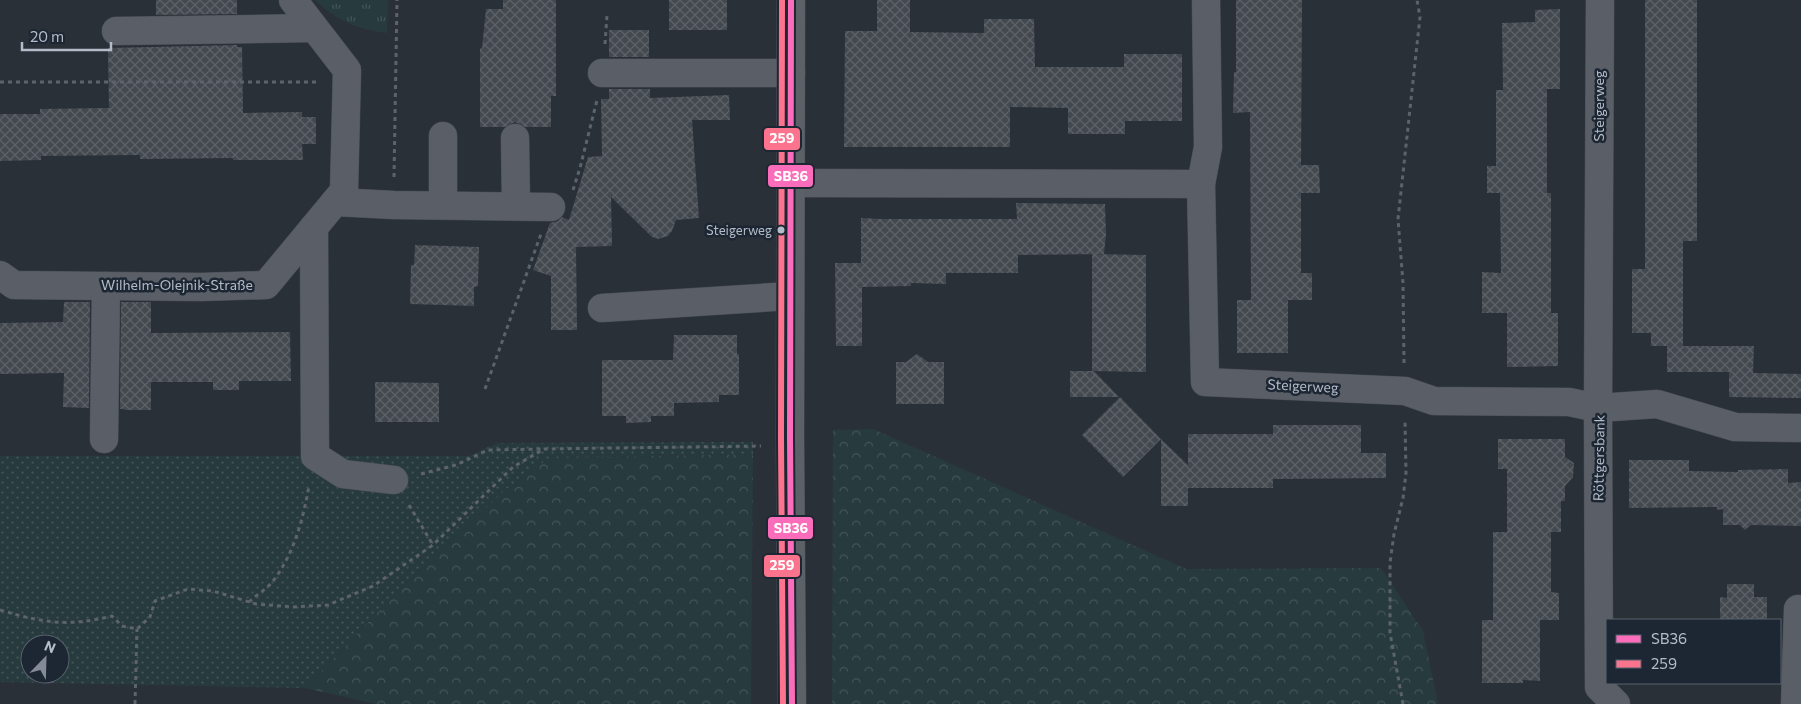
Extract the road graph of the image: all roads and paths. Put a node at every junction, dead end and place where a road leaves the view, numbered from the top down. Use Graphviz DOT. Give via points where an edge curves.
graph roads {
  1 [pos="293,0"];
  2 [pos="397,0"];
  3 [pos="791,0"];
  4 [pos="1206,0"];
  5 [pos="1417,0"];
  6 [pos="1600,0"];
  7 [pos="607,15"];
  8 [pos="314,28"];
  9 [pos="116,31"];
  10 [pos="602,73"];
  11 [pos="791,73"];
  12 [pos="0,82"];
  13 [pos="347,82"];
  14 [pos="442,136"];
  15 [pos="515,138"];
  16 [pos="790,183"];
  17 [pos="1201,184"];
  18 [pos="336,202"];
  19 [pos="394,205"];
  20 [pos="443,205"];
  21 [pos="516,206"];
  22 [pos="551,207"];
  23 [pos="314,227"];
  24 [pos="0,275"];
  25 [pos="106,286"];
  26 [pos="790,296"];
  27 [pos="602,308"];
  28 [pos="485,389"];
  29 [pos="1405,391"];
  30 [pos="1598,408"];
  31 [pos="1801,428"];
  32 [pos="104,439"];
  33 [pos="790,445"];
  34 [pos="544,450"];
  35 [pos="315,456"];
  36 [pos="394,480"];
  37 [pos="433,545"];
  38 [pos="249,602"];
  39 [pos="1798,609"];
  40 [pos="0,610"];
  41 [pos="137,629"];
  42 [pos="135,704"];
  43 [pos="792,704"];
  44 [pos="1403,704"];
  45 [pos="1616,704"];
  46 [pos="1795,704"];
  1 -- 8 [label="street, Wilhelm-Olejnik-Straße"];
  2 -- 19 [label="path"];
  3 -- 11 [label="main road"];
  4 -- 17 [label="street" via="1208,147"];
  5 -- 29 [label="path" via="1420,17 1398,219"];
  6 -- 30 [label="street, Steigerweg"];
  7 -- 10 [label="path"];
  8 -- 9 [label="street"];
  8 -- 13 [label="street, Wilhelm-Olejnik-Straße" via="347,70"];
  10 -- 11 [label="street"];
  10 -- 22 [label="path" via="568,207"];
  11 -- 16 [label="main road"];
  12 -- 13 [label="path"];
  13 -- 18 [label="street, Wilhelm-Olejnik-Straße" via="344,191"];
  14 -- 20 [label="street"];
  15 -- 21 [label="street"];
  16 -- 17 [label="street"];
  16 -- 26 [label="main road"];
  17 -- 29 [label="street, Steigerweg" via="1205,382"];
  18 -- 19 [label="street"];
  18 -- 23 [label="street, Wilhelm-Olejnik-Straße"];
  19 -- 20 [label="street"];
  20 -- 21 [label="street"];
  21 -- 22 [label="street"];
  22 -- 28 [label="path"];
  23 -- 25 [label="street, Wilhelm-Olejnik-Straße" via="266,285"];
  23 -- 35 [label="street"];
  24 -- 25 [label="street, Wilhelm-Olejnik-Straße" via="14,285"];
  25 -- 32 [label="street"];
  26 -- 27 [label="street"];
  26 -- 33 [label="main road"];
  29 -- 30 [label="street, Steigerweg" via="1434,401 1570,402"];
  29 -- 44 [label="path" via="1406,472 1390,563 1390,633"];
  30 -- 31 [label="street, Röttgersbank" via="1657,404 1735,426"];
  30 -- 45 [label="street, Röttgersbank" via="1599,687"];
  33 -- 34 [label="path"];
  33 -- 43 [label="main road"];
  34 -- 36 [label="path" via="488,450 456,465"];
  34 -- 37 [label="path" via="513,466"];
  35 -- 36 [label="street" via="343,474"];
  35 -- 38 [label="path" via="294,545 272,582"];
  36 -- 37 [label="path"];
  37 -- 38 [label="path" via="373,586 328,605 293,607"];
  38 -- 41 [label="path" via="214,591 188,589 155,601 150,617"];
  39 -- 46 [label="street"];
  40 -- 41 [label="path" via="51,623 88,622 112,616 122,626"];
  41 -- 42 [label="path"];
}
